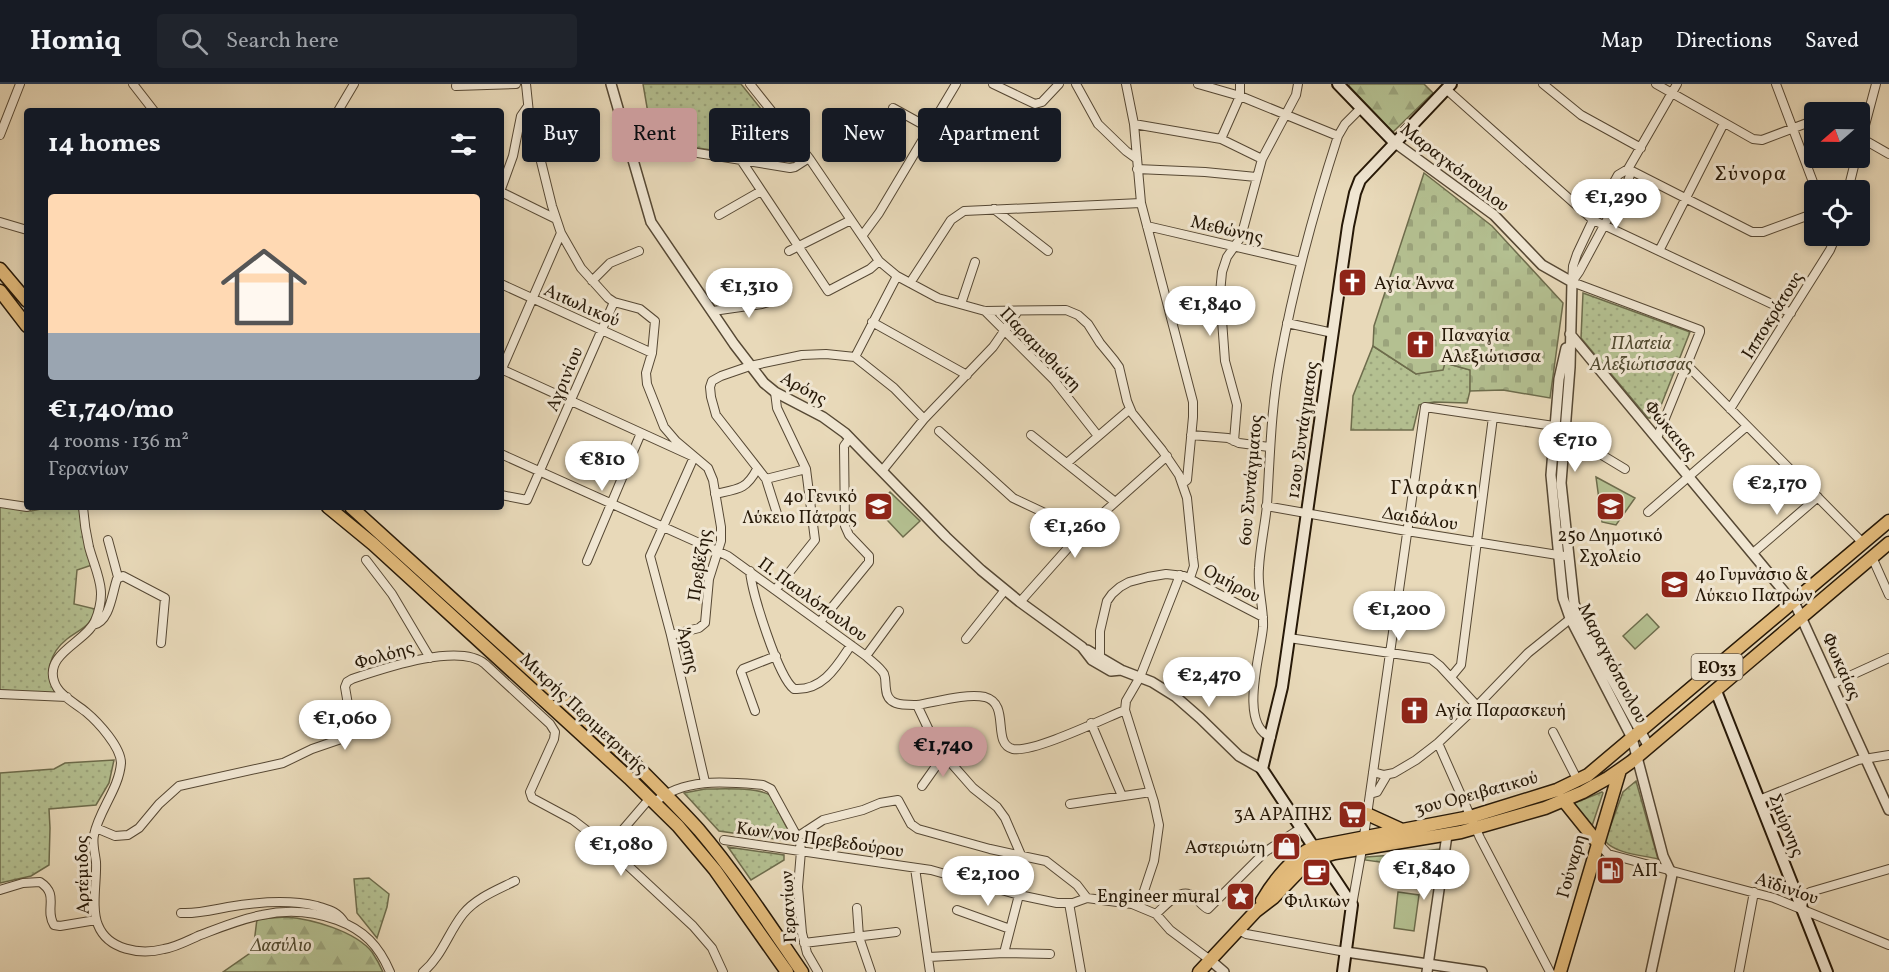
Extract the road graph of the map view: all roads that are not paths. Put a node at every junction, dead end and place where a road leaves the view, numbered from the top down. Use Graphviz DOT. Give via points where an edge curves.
graph roads {
  1 [pos="20,84"];
  2 [pos="133,84"];
  3 [pos="354,84"];
  4 [pos="516,84"];
  5 [pos="526,84"];
  6 [pos="611,84"];
  7 [pos="750,84"];
  8 [pos="956,84"];
  9 [pos="993,84"];
  10 [pos="1059,84"];
  11 [pos="1076,84"];
  12 [pos="1126,84"];
  13 [pos="1198,84"];
  14 [pos="1240,84"];
  15 [pos="1298,84"];
  16 [pos="1338,84"];
  17 [pos="1543,84"];
  18 [pos="1656,84"];
  19 [pos="1677,84"];
  20 [pos="1776,84"];
  21 [pos="1876,84"];
  22 [pos="456,86"];
  23 [pos="1448,87"];
  24 [pos="1672,94"];
  25 [pos="1240,96"];
  26 [pos="528,106"];
  27 [pos="1870,107"];
  28 [pos="152,108"];
  29 [pos="340,108"];
  30 [pos="769,108"];
  31 [pos="943,108"];
  32 [pos="1361,108"];
  33 [pos="1286,115"];
  34 [pos="1724,123"];
  35 [pos="1134,124"];
  36 [pos="1804,124"];
  37 [pos="1793,128"];
  38 [pos="0,135"];
  39 [pos="1338,136"];
  40 [pos="1221,139"];
  41 [pos="1394,142"];
  42 [pos="1870,145"];
  43 [pos="1641,148"];
  44 [pos="918,149"];
  45 [pos="1889,154"];
  46 [pos="810,159"];
  47 [pos="1137,159"];
  48 [pos="1262,159"];
  49 [pos="742,162"];
  50 [pos="753,162"];
  51 [pos="803,162"];
  52 [pos="1137,169"];
  53 [pos="1628,169"];
  54 [pos="1256,177"];
  55 [pos="1812,180"];
  56 [pos="504,182"];
  57 [pos="761,191"];
  58 [pos="504,192"];
  59 [pos="1685,197"];
  60 [pos="1141,203"];
  61 [pos="994,209"];
  62 [pos="719,215"];
  63 [pos="1804,217"];
  64 [pos="556,219"];
  65 [pos="851,220"];
  66 [pos="1593,220"];
  67 [pos="0,222"];
  68 [pos="1147,226"];
  69 [pos="1604,226"];
  70 [pos="24,229"];
  71 [pos="561,233"];
  72 [pos="862,236"];
  73 [pos="800,245"];
  74 [pos="1830,246"];
  75 [pos="1236,247"];
  76 [pos="639,251"];
  77 [pos="789,251"];
  78 [pos="1048,251"];
  79 [pos="1659,251"];
  80 [pos="879,261"];
  81 [pos="975,262"];
  82 [pos="1301,262"];
  83 [pos="0,269"];
  84 [pos="897,276"];
  85 [pos="592,282"];
  86 [pos="1572,282"];
  87 [pos="910,284"];
  88 [pos="504,286"];
  89 [pos="0,291"];
  90 [pos="24,297"];
  91 [pos="531,299"];
  92 [pos="779,299"];
  93 [pos="614,302"];
  94 [pos="961,304"];
  95 [pos="713,311"];
  96 [pos="985,311"];
  97 [pos="1018,311"];
  98 [pos="1791,313"];
  99 [pos="24,322"];
  100 [pos="872,322"];
  101 [pos="1287,323"];
  102 [pos="602,330"];
  103 [pos="1005,333"];
  104 [pos="1333,333"];
  105 [pos="1570,334"];
  106 [pos="652,353"];
  107 [pos="855,357"];
  108 [pos="504,363"];
  109 [pos="1687,365"];
  110 [pos="750,366"];
  111 [pos="504,371"];
  112 [pos="967,375"];
  113 [pos="775,392"];
  114 [pos="572,401"];
  115 [pos="1130,409"];
  116 [pos="1730,409"];
  117 [pos="1493,417"];
  118 [pos="924,419"];
  119 [pos="1554,426"];
  120 [pos="1747,426"];
  121 [pos="939,431"];
  122 [pos="640,433"];
  123 [pos="1565,434"];
  124 [pos="1031,435"];
  125 [pos="1191,435"];
  126 [pos="1098,436"];
  127 [pos="850,438"];
  128 [pos="1657,438"];
  129 [pos="1234,441"];
  130 [pos="1269,447"];
  131 [pos="504,455"];
  132 [pos="1167,456"];
  133 [pos="694,457"];
  134 [pos="1066,463"];
  135 [pos="1625,468"];
  136 [pos="757,469"];
  137 [pos="806,469"];
  138 [pos="882,471"];
  139 [pos="540,472"];
  140 [pos="1689,477"];
  141 [pos="766,479"];
  142 [pos="1183,483"];
  143 [pos="716,495"];
  144 [pos="504,496"];
  145 [pos="1818,497"];
  146 [pos="1115,502"];
  147 [pos="0,503"];
  148 [pos="611,503"];
  149 [pos="24,506"];
  150 [pos="1266,506"];
  151 [pos="82,510"];
  152 [pos="332,510"];
  153 [pos="354,510"];
  154 [pos="1648,512"];
  155 [pos="1306,514"];
  156 [pos="779,520"];
  157 [pos="1889,521"];
  158 [pos="662,527"];
  159 [pos="1083,531"];
  160 [pos="1407,531"];
  161 [pos="108,540"];
  162 [pos="1477,542"];
  163 [pos="1863,543"];
  164 [pos="1889,543"];
  165 [pos="718,551"];
  166 [pos="1753,553"];
  167 [pos="1563,556"];
  168 [pos="1872,557"];
  169 [pos="366,560"];
  170 [pos="587,561"];
  171 [pos="750,571"];
  172 [pos="1180,575"];
  173 [pos="118,577"];
  174 [pos="1190,578"];
  175 [pos="776,589"];
  176 [pos="1005,590"];
  177 [pos="1889,595"];
  178 [pos="1020,602"];
  179 [pos="1793,602"];
  180 [pos="899,611"];
  181 [pos="1573,616"];
  182 [pos="1263,617"];
  183 [pos="1802,618"];
  184 [pos="820,622"];
  185 [pos="93,625"];
  186 [pos="671,635"];
  187 [pos="1289,638"];
  188 [pos="966,639"];
  189 [pos="161,643"];
  190 [pos="851,645"];
  191 [pos="1082,647"];
  192 [pos="1390,653"];
  193 [pos="776,656"];
  194 [pos="866,656"];
  195 [pos="1100,656"];
  196 [pos="430,658"];
  197 [pos="1889,658"];
  198 [pos="1121,670"];
  199 [pos="1140,677"];
  200 [pos="1451,677"];
  201 [pos="1832,684"];
  202 [pos="1716,691"];
  203 [pos="0,694"];
  204 [pos="67,697"];
  205 [pos="917,705"];
  206 [pos="1478,706"];
  207 [pos="1125,710"];
  208 [pos="755,711"];
  209 [pos="1091,723"];
  210 [pos="1553,732"];
  211 [pos="1636,734"];
  212 [pos="1271,737"];
  213 [pos="1438,743"];
  214 [pos="1649,747"];
  215 [pos="1889,754"];
  216 [pos="944,755"];
  217 [pos="1637,757"];
  218 [pos="1866,759"];
  219 [pos="1262,769"];
  220 [pos="1619,771"];
  221 [pos="1373,772"];
  222 [pos="1387,775"];
  223 [pos="1578,781"];
  224 [pos="705,782"];
  225 [pos="922,786"];
  226 [pos="1151,792"];
  227 [pos="1370,794"];
  228 [pos="1122,796"];
  229 [pos="657,798"];
  230 [pos="1759,800"];
  231 [pos="1564,801"];
  232 [pos="1070,804"];
  233 [pos="1889,810"];
  234 [pos="1367,814"];
  235 [pos="1473,822"];
  236 [pos="96,828"];
  237 [pos="1301,828"];
  238 [pos="1401,830"];
  239 [pos="1447,835"];
  240 [pos="797,837"];
  241 [pos="724,840"];
  242 [pos="1363,842"];
  243 [pos="1597,842"];
  244 [pos="608,847"];
  245 [pos="801,851"];
  246 [pos="1317,852"];
  247 [pos="1021,855"];
  248 [pos="915,868"];
  249 [pos="1889,869"];
  250 [pos="1672,875"];
  251 [pos="515,881"];
  252 [pos="0,890"];
  253 [pos="1754,892"];
  254 [pos="1018,895"];
  255 [pos="1086,898"];
  256 [pos="1069,903"];
  257 [pos="1352,905"];
  258 [pos="1139,906"];
  259 [pos="857,908"];
  260 [pos="1802,908"];
  261 [pos="957,910"];
  262 [pos="181,913"];
  263 [pos="1156,914"];
  264 [pos="96,920"];
  265 [pos="345,923"];
  266 [pos="1010,929"];
  267 [pos="1239,930"];
  268 [pos="896,932"];
  269 [pos="859,937"];
  270 [pos="804,943"];
  271 [pos="1889,945"];
  272 [pos="1346,952"];
  273 [pos="1004,953"];
  274 [pos="1050,954"];
  275 [pos="928,957"];
  276 [pos="1210,960"];
  277 [pos="1428,968"];
  278 [pos="390,972"];
  279 [pos="423,972"];
  280 [pos="723,972"];
  281 [pos="787,972"];
  282 [pos="802,972"];
  283 [pos="818,972"];
  284 [pos="871,972"];
  285 [pos="930,972"];
  286 [pos="1081,972"];
  287 [pos="1199,972"];
  288 [pos="1224,972"];
  289 [pos="1343,972"];
  290 [pos="1482,972"];
  291 [pos="1550,972"];
  292 [pos="1560,972"];
  293 [pos="1651,972"];
  294 [pos="1739,972"];
  295 [pos="1827,972"];
  1 -- 38 [label="street"];
  2 -- 28 [label="street"];
  3 -- 29 [label="street"];
  4 -- 22 [label="street"];
  5 -- 26 [label="street"];
  6 -- 95 [label="street, Αρόης" via="651,222"];
  7 -- 30 [label="street"];
  8 -- 31 [label="street"];
  9 -- 10 [label="street" via="1035,104"];
  11 -- 47 [label="street" via="1098,123"];
  12 -- 35 [label="street"];
  13 -- 25 [label="street"];
  14 -- 25 [label="street"];
  15 -- 33 [label="street"];
  16 -- 32 [label="main road, Μαραγκόπουλου"];
  17 -- 43 [label="street" via="1590,120"];
  18 -- 24 [label="street"];
  19 -- 24 [label="street"];
  20 -- 37 [label="street"];
  21 -- 27 [label="street"];
  23 -- 41 [label="main road, 12ου Συντάγματος"];
  23 -- 66 [label="street"];
  24 -- 34 [label="street"];
  24 -- 43 [label="street"];
  25 -- 33 [label="street"];
  25 -- 40 [label="street"];
  26 -- 56 [label="street" via="523,110"];
  26 -- 64 [label="street"];
  32 -- 39 [label="street, 6ου Συντάγματος"];
  32 -- 41 [label="main road, Μαραγκόπουλου"];
  33 -- 39 [label="street"];
  33 -- 48 [label="street"];
  34 -- 37 [label="street" via="1757,140"];
  34 -- 59 [label="street"];
  35 -- 40 [label="street"];
  35 -- 47 [label="street"];
  36 -- 37 [label="street"];
  37 -- 55 [label="street"];
  39 -- 82 [label="street, 6ου Συντάγματος"];
  40 -- 48 [label="street"];
  41 -- 86 [label="street, Μαραγκόπουλου" via="1494,215 1536,260"];
  41 -- 104 [label="main road, 12ου Συντάγματος" via="1357,186"];
  42 -- 45 [label="street"];
  43 -- 53 [label="street"];
  44 -- 72 [label="street"];
  46 -- 65 [label="street"];
  47 -- 52 [label="street"];
  48 -- 54 [label="street"];
  49 -- 57 [label="street"];
  50 -- 51 [label="street" via="790,168"];
  52 -- 54 [label="street"];
  52 -- 60 [label="street"];
  53 -- 59 [label="street"];
  53 -- 66 [label="street" via="1618,175"];
  53 -- 69 [label="street" via="1628,181"];
  54 -- 75 [label="street"];
  57 -- 62 [label="street"];
  57 -- 73 [label="street"];
  58 -- 64 [label="street"];
  59 -- 63 [label="street" via="1752,232"];
  59 -- 79 [label="street"];
  60 -- 61 [label="street"];
  60 -- 68 [label="street"];
  61 -- 78 [label="street"];
  61 -- 87 [label="street" via="957,214"];
  64 -- 71 [label="street"];
  65 -- 72 [label="street"];
  65 -- 73 [label="street"];
  66 -- 69 [label="street"];
  66 -- 86 [label="street" via="1577,254"];
  67 -- 70 [label="street"];
  68 -- 75 [label="street, Μεθώνης"];
  68 -- 125 [label="street" via="1193,402"];
  69 -- 79 [label="street"];
  69 -- 86 [label="street"];
  71 -- 85 [label="street"];
  71 -- 91 [label="street"];
  72 -- 80 [label="street"];
  73 -- 77 [label="street"];
  73 -- 80 [label="street" via="828,291"];
  74 -- 98 [label="street, Ιπποκράτους"];
  75 -- 82 [label="street, Μεθώνης"];
  75 -- 129 [label="street" via="1224,265 1220,293 1225,361 1237,405"];
  76 -- 85 [label="street" via="610,263"];
  79 -- 98 [label="street"];
  80 -- 84 [label="street"];
  81 -- 94 [label="street"];
  82 -- 101 [label="street, 6ου Συντάγματος"];
  83 -- 90 [label="main road"];
  84 -- 87 [label="street"];
  84 -- 100 [label="street"];
  85 -- 93 [label="street"];
  86 -- 105 [label="street, Μαραγκόπουλου"];
  86 -- 109 [label="street" via="1699,329"];
  87 -- 94 [label="street"];
  88 -- 91 [label="street, Αιτωλικού"];
  89 -- 99 [label="main road"];
  91 -- 102 [label="street, Αιτωλικού"];
  91 -- 108 [label="street"];
  92 -- 95 [label="street"];
  93 -- 102 [label="street, Αγρινίου"];
  93 -- 106 [label="street, Πρεβέζης" via="640,309 655,321"];
  94 -- 96 [label="street"];
  95 -- 110 [label="street, Αρόης"];
  96 -- 97 [label="street"];
  96 -- 103 [label="street, Παραμυθιώτη"];
  97 -- 103 [label="street"];
  97 -- 115 [label="street" via="1066,310 1084,319 1118,364"];
  98 -- 116 [label="street, Ιπποκράτους"];
  100 -- 107 [label="street"];
  100 -- 112 [label="street"];
  101 -- 104 [label="street"];
  101 -- 130 [label="street, 6ου Συντάγματος"];
  102 -- 106 [label="street, Αιτωλικού"];
  102 -- 114 [label="street, Αγρινίου"];
  103 -- 112 [label="street"];
  103 -- 126 [label="street, Παραμυθιώτη" via="1054,380"];
  104 -- 155 [label="main road, 12ου Συντάγματος"];
  105 -- 119 [label="street, Μαραγκόπουλου" via="1559,379"];
  105 -- 123 [label="street, Μαραγκόπουλου"];
  105 -- 128 [label="street, Φώκαιας"];
  106 -- 133 [label="street, Πρεβέζης" via="646,378 660,422"];
  107 -- 110 [label="street" via="808,354"];
  107 -- 118 [label="street" via="894,388"];
  109 -- 116 [label="street"];
  109 -- 128 [label="street"];
  110 -- 113 [label="street, Αρόης"];
  110 -- 136 [label="street" via="715,378 710,387 716,415"];
  111 -- 114 [label="street"];
  112 -- 118 [label="street"];
  113 -- 127 [label="street, Αρόης" via="823,417"];
  113 -- 137 [label="street" via="777,408"];
  114 -- 122 [label="street"];
  114 -- 139 [label="street, Αγρινίου"];
  115 -- 126 [label="street"];
  115 -- 132 [label="street"];
  116 -- 120 [label="street"];
  117 -- 119 [label="street"];
  117 -- 160 [label="street" via="1425,407"];
  117 -- 162 [label="street"];
  118 -- 138 [label="street"];
  119 -- 123 [label="street"];
  119 -- 167 [label="street, Μαραγκόπουλου" via="1551,475"];
  120 -- 140 [label="street"];
  120 -- 145 [label="street"];
  121 -- 159 [label="street" via="1013,498"];
  122 -- 133 [label="street"];
  122 -- 148 [label="street"];
  123 -- 135 [label="street"];
  123 -- 167 [label="street, Μαραγκόπουλου" via="1561,483"];
  124 -- 134 [label="street"];
  125 -- 129 [label="street"];
  125 -- 142 [label="street" via="1187,480"];
  126 -- 134 [label="street"];
  127 -- 138 [label="street, Αρόης"];
  127 -- 184 [label="street" via="844,446 845,526 869,556 869,562"];
  128 -- 140 [label="street, Φώκαιας"];
  129 -- 130 [label="street"];
  130 -- 150 [label="street, 6ου Συντάγματος"];
  131 -- 139 [label="street, Π. Παυλόπουλου"];
  132 -- 142 [label="street"];
  132 -- 146 [label="street"];
  133 -- 143 [label="street, Πρεβέζης" via="708,468"];
  133 -- 158 [label="street, Άρτης"];
  134 -- 146 [label="street"];
  136 -- 141 [label="street"];
  136 -- 143 [label="street" via="749,483"];
  137 -- 141 [label="street"];
  137 -- 175 [label="street" via="815,540"];
  138 -- 176 [label="street, Αρόης"];
  139 -- 144 [label="street, Αγρινίου" via="527,500"];
  139 -- 148 [label="street, Π. Παυλόπουλου"];
  140 -- 154 [label="street"];
  140 -- 166 [label="street, Φώκαιας"];
  141 -- 156 [label="street"];
  142 -- 174 [label="street" via="1194,566"];
  143 -- 165 [label="street, Πρεβέζης" via="721,527"];
  145 -- 163 [label="street"];
  145 -- 166 [label="street"];
  146 -- 159 [label="street"];
  147 -- 149 [label="street"];
  148 -- 158 [label="street, Π. Παυλόπουλου"];
  148 -- 170 [label="street"];
  150 -- 155 [label="street, Δαιδάλου"];
  150 -- 182 [label="street, 6ου Συντάγματος" via="1258,575"];
  151 -- 185 [label="street" via="88,544 102,587"];
  152 -- 229 [label="main road, Μικρής Περιμετρικής"];
  153 -- 229 [label="main road, Μικρής Περιμετρικής" via="582,716"];
  155 -- 160 [label="street, Δαιδάλου"];
  155 -- 187 [label="main road, 12ου Συντάγματος"];
  157 -- 163 [label="main road, ΕΟ33"];
  158 -- 165 [label="street, Π. Παυλόπουλου"];
  158 -- 186 [label="street, Άρτης" via="650,555"];
  159 -- 178 [label="street"];
  160 -- 162 [label="street, Δαιδάλου"];
  160 -- 192 [label="street"];
  161 -- 173 [label="street"];
  162 -- 167 [label="street, Δαιδάλου"];
  162 -- 200 [label="street" via="1461,665"];
  163 -- 179 [label="main road, ΕΟ33"];
  164 -- 168 [label="main road, ΕΟ33"];
  165 -- 171 [label="street, Π. Παυλόπουλου"];
  165 -- 186 [label="street, Πρεβέζης" via="709,579 705,623"];
  166 -- 179 [label="street, Φώκαιας"];
  167 -- 181 [label="street, Μαραγκόπουλου" via="1563,598"];
  168 -- 177 [label="street"];
  168 -- 183 [label="main road, ΕΟ33"];
  169 -- 196 [label="street" via="392,594"];
  171 -- 175 [label="street, Π. Παυλόπουλου"];
  171 -- 193 [label="street"];
  172 -- 174 [label="street, Ομήρου"];
  172 -- 195 [label="street, Ομήρου" via="1140,579 1112,594 1102,617"];
  172 -- 199 [label="street"];
  173 -- 185 [label="street, Αρτέμιδος" via="104,616"];
  173 -- 189 [label="street" via="165,598"];
  174 -- 182 [label="street, Ομήρου"];
  175 -- 184 [label="street, Π. Παυλόπουλου"];
  176 -- 178 [label="street, Αρόης"];
  176 -- 188 [label="street"];
  178 -- 191 [label="street, Αρόης"];
  179 -- 183 [label="street, Φωκαίας"];
  179 -- 211 [label="main road, ΕΟ33"];
  180 -- 194 [label="street"];
  181 -- 206 [label="street" via="1528,653"];
  181 -- 211 [label="street, Μαραγκόπουλου"];
  182 -- 212 [label="street, 6ου Συντάγματος" via="1253,707 1259,726"];
  183 -- 201 [label="street, Φωκαίας"];
  183 -- 202 [label="main road, ΕΟ33"];
  184 -- 190 [label="street, Π. Παυλόπουλου"];
  185 -- 204 [label="street, Αρτέμιδος" via="65,650 54,667 55,685"];
  186 -- 224 [label="street, Άρτης"];
  187 -- 192 [label="street"];
  187 -- 212 [label="main road, 12ου Συντάγματος"];
  190 -- 193 [label="street" via="826,679 799,690 789,684"];
  190 -- 194 [label="street, Π. Παυλόπουλου"];
  191 -- 195 [label="street, Αρόης"];
  191 -- 198 [label="street, Αρόης" via="1092,660 1111,671"];
  192 -- 200 [label="street" via="1431,659"];
  192 -- 221 [label="street"];
  193 -- 208 [label="street" via="741,672"];
  194 -- 205 [label="street, Π. Παυλόπουλου" via="885,676 886,694 893,703"];
  195 -- 198 [label="street, Αρόης"];
  196 -- 236 [label="street, Φολόης" via="347,682 352,728 347,737 283,763 179,786 139,828 128,834 115,836"];
  196 -- 244 [label="street, Φολόης" via="458,655 479,660 550,724 555,736 530,794"];
  197 -- 201 [label="street"];
  198 -- 199 [label="street, Αρόης"];
  199 -- 207 [label="street"];
  199 -- 219 [label="street, Αρόης" via="1176,697 1239,756"];
  200 -- 206 [label="street"];
  201 -- 218 [label="street, Φωκαίας"];
  202 -- 214 [label="main road, ΕΟ33"];
  202 -- 230 [label="main road, Σμύρνης"];
  203 -- 204 [label="street"];
  204 -- 236 [label="street, Αρτέμιδος" via="88,713 119,753 118,777"];
  205 -- 209 [label="street" via="969,696 988,699 997,706 1003,739 1015,749 1045,743"];
  205 -- 216 [label="street"];
  206 -- 213 [label="street"];
  207 -- 209 [label="street"];
  207 -- 226 [label="street"];
  209 -- 228 [label="street"];
  210 -- 223 [label="street"];
  211 -- 214 [label="street, Μαραγκόπουλου"];
  211 -- 217 [label="street, Μαραγκόπουλου"];
  211 -- 220 [label="main road, ΕΟ33"];
  211 -- 223 [label="main road, 3ου Ορειβατικού"];
  212 -- 219 [label="main road"];
  213 -- 222 [label="street"];
  213 -- 235 [label="street"];
  214 -- 217 [label="main road, ΕΟ33"];
  215 -- 218 [label="street"];
  216 -- 225 [label="street"];
  216 -- 247 [label="street" via="973,788 1002,812"];
  217 -- 220 [label="main road, ΕΟ33"];
  217 -- 250 [label="street, Μαραγκόπουλου" via="1663,856"];
  218 -- 230 [label="street"];
  218 -- 233 [label="street, Φωκαίας"];
  219 -- 237 [label="main road"];
  220 -- 231 [label="main road, 3ου Ορειβατικού"];
  220 -- 243 [label="main road, Γούναρη / ΕΟ33"];
  221 -- 222 [label="street"];
  221 -- 227 [label="street"];
  222 -- 227 [label="street" via="1377,792"];
  223 -- 235 [label="main road, 3ου Ορειβατικού"];
  224 -- 229 [label="street"];
  224 -- 240 [label="street" via="767,786 776,794"];
  226 -- 228 [label="street"];
  226 -- 258 [label="street" via="1158,818 1158,841"];
  227 -- 234 [label="street"];
  228 -- 232 [label="street"];
  229 -- 244 [label="street"];
  229 -- 281 [label="main road, Μικρής Περιμετρικής" via="707,859"];
  229 -- 282 [label="main road, Μικρής Περιμετρικής" via="698,829"];
  230 -- 260 [label="main road, Σμύρνης"];
  231 -- 235 [label="main road, 3ου Ορειβατικού"];
  231 -- 243 [label="main road"];
  234 -- 238 [label="main road"];
  234 -- 242 [label="street"];
  235 -- 238 [label="main road, 3ου Ορειβατικού"];
  235 -- 239 [label="main road, 3ου Ορειβατικού"];
  235 -- 291 [label="street"];
  236 -- 264 [label="street, Αρτέμιδος"];
  237 -- 246 [label="main road"];
  237 -- 263 [label="street" via="1265,852 1209,908 1186,893"];
  238 -- 242 [label="main road, 3ου Ορειβατικού"];
  239 -- 242 [label="main road, 3ου Ορειβατικού"];
  239 -- 277 [label="street"];
  240 -- 245 [label="street, Γερανίων"];
  240 -- 247 [label="street" via="823,820 895,800 901,802 909,821 918,829"];
  241 -- 245 [label="street, Κων/νου Πρεβεδούρου"];
  242 -- 246 [label="main road, 3ου Ορειβατικού"];
  242 -- 257 [label="street"];
  243 -- 250 [label="street, Αϊδινίου" via="1608,854"];
  243 -- 292 [label="main road, Γούναρη / ΕΟ33"];
  244 -- 280 [label="street" via="693,926 711,948"];
  245 -- 248 [label="street, Κων/νου Πρεβεδούρου"];
  245 -- 270 [label="street, Γερανίων" via="798,887"];
  246 -- 257 [label="main road"];
  246 -- 267 [label="main road" via="1304,852 1294,861"];
  247 -- 255 [label="street" via="1054,866"];
  248 -- 254 [label="street, Κων/νου Πρεβεδούρου" via="954,875"];
  248 -- 275 [label="street"];
  249 -- 260 [label="street" via="1810,892 1803,898"];
  250 -- 253 [label="street, Αϊδινίου"];
  250 -- 293 [label="street"];
  251 -- 279 [label="street" via="472,905 439,956"];
  252 -- 264 [label="street" via="40,882 51,893 50,916 54,925"];
  253 -- 260 [label="street, Αϊδινίου"];
  253 -- 294 [label="street"];
  254 -- 256 [label="street, Κων/νου Πρεβεδούρου"];
  254 -- 266 [label="street"];
  255 -- 256 [label="street, Κων/νου Πρεβεδούρου"];
  255 -- 258 [label="street"];
  256 -- 286 [label="street"];
  257 -- 272 [label="main road"];
  258 -- 263 [label="street"];
  259 -- 269 [label="street"];
  260 -- 271 [label="street, Αϊδινίου"];
  260 -- 295 [label="main road, Σμύρνης"];
  261 -- 266 [label="street"];
  262 -- 265 [label="street" via="298,902 335,912"];
  263 -- 276 [label="street" via="1170,930"];
  264 -- 265 [label="street, Αρτέμιδος" via="102,933 114,943 142,951 166,949 240,920 283,911 309,912"];
  265 -- 278 [label="street, Αρτέμιδος" via="373,942"];
  266 -- 273 [label="street"];
  267 -- 272 [label="street"];
  267 -- 276 [label="main road"];
  268 -- 269 [label="street"];
  269 -- 270 [label="street"];
  269 -- 284 [label="street"];
  270 -- 283 [label="street, Γερανίων"];
  272 -- 277 [label="street"];
  272 -- 289 [label="main road"];
  273 -- 274 [label="street"];
  273 -- 275 [label="street"];
  275 -- 285 [label="street"];
  276 -- 287 [label="main road"];
  276 -- 288 [label="street"];
  277 -- 290 [label="street"];
}
